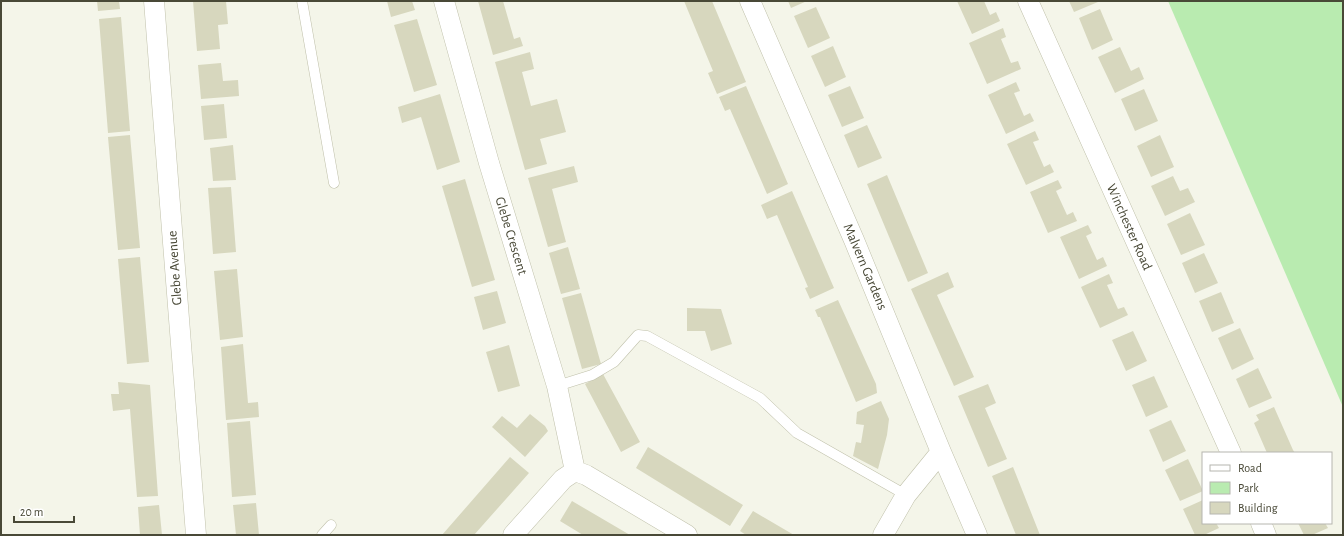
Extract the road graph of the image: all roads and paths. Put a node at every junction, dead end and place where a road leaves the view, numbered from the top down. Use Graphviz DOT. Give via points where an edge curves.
graph roads {
  1 [pos="154,1"];
  2 [pos="302,1"];
  3 [pos="444,1"];
  4 [pos="750,1"];
  5 [pos="1028,1"];
  6 [pos="334,182"];
  7 [pos="557,386"];
  8 [pos="941,452"];
  9 [pos="1231,452"];
  10 [pos="575,471"];
  11 [pos="906,495"];
  12 [pos="1261,524"];
  13 [pos="330,525"];
  14 [pos="196,535"];
  15 [pos="322,535"];
  16 [pos="513,535"];
  17 [pos="687,535"];
  18 [pos="883,535"];
  19 [pos="977,535"];
  20 [pos="1266,535"];
  1 -- 14 [label="street, Glebe Avenue"];
  2 -- 6 [label="lane"];
  3 -- 7 [label="street, Glebe Crescent" via="489,163"];
  4 -- 8 [label="street, Malvern Gardens" via="854,240"];
  5 -- 9 [label="street, Winchester Road"];
  7 -- 10 [label="street, Glebe Crescent"];
  7 -- 11 [label="lane" via="592,375 614,362 638,335 648,336 760,398 797,433"];
  8 -- 11 [label="street"];
  8 -- 19 [label="street, Malvern Gardens"];
  10 -- 16 [label="street" via="563,479"];
  10 -- 17 [label="street"];
  11 -- 18 [label="street"];
  12 -- 20 [label="street"];
  13 -- 15 [label="lane"];
}
